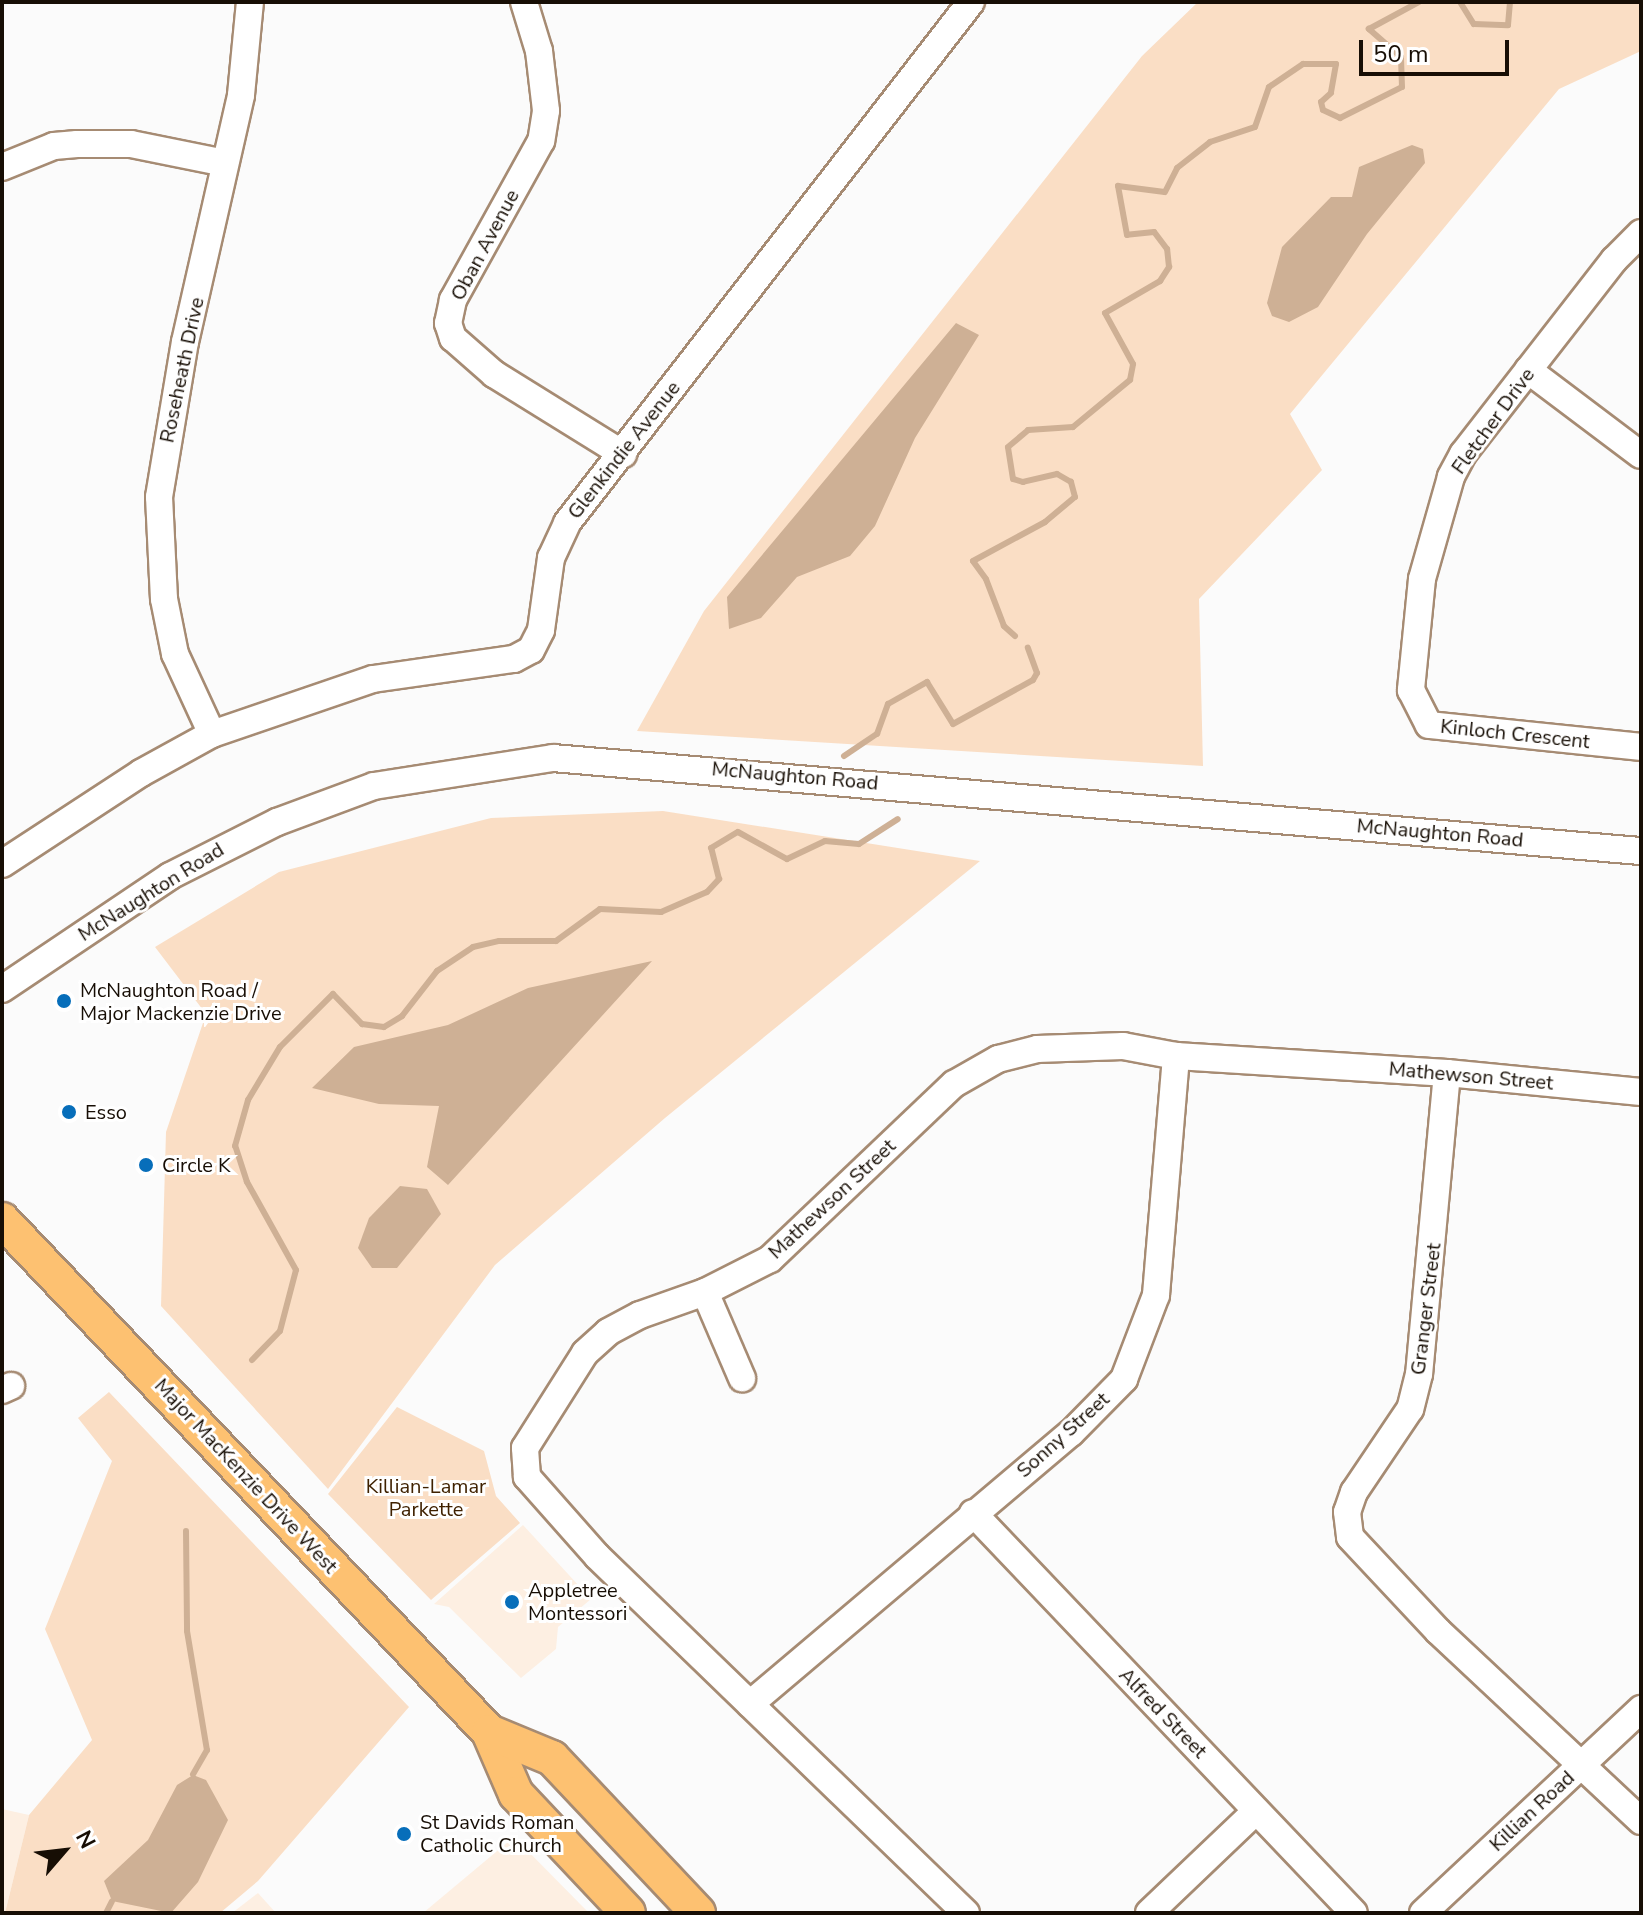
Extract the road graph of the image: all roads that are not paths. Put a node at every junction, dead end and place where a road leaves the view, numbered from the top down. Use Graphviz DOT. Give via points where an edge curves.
graph roads {
  1 [pos="250,2"];
  2 [pos="524,2"];
  3 [pos="971,2"];
  4 [pos="225,163"];
  5 [pos="2,167"];
  6 [pos="1641,233"];
  7 [pos="1528,370"];
  8 [pos="623,454"];
  9 [pos="1641,455"];
  10 [pos="1411,690"];
  11 [pos="212,734"];
  12 [pos="1641,747"];
  13 [pos="1641,851"];
  14 [pos="2,864"];
  15 [pos="2,989"];
  16 [pos="1176,1056"];
  17 [pos="1447,1073"];
  18 [pos="1641,1092"];
  19 [pos="2,1220"];
  20 [pos="705,1292"];
  21 [pos="742,1378"];
  22 [pos="973,1513"];
  23 [pos="750,1704"];
  24 [pos="1641,1709"];
  25 [pos="489,1732"];
  26 [pos="1583,1763"];
  27 [pos="1256,1811"];
  28 [pos="1641,1821"];
  29 [pos="628,1913"];
  30 [pos="698,1913"];
  31 [pos="966,1913"];
  32 [pos="1149,1913"];
  33 [pos="1354,1913"];
  34 [pos="1423,1913"];
  1 -- 4 [label="street, Roseheath Drive" via="241,95"];
  2 -- 8 [label="street, Oban Avenue" via="539,51 546,111 541,141 453,300 448,323 453,338 494,374"];
  3 -- 8 [label="street, Glenkindie Avenue"];
  4 -- 5 [label="street" via="131,144 77,144 54,146"];
  4 -- 11 [label="street, Roseheath Drive" via="185,342 159,497 164,599 175,654"];
  6 -- 7 [label="street, Fletcher Drive"];
  7 -- 9 [label="street"];
  7 -- 10 [label="street, Fletcher Drive" via="1463,454 1439,507 1422,579"];
  8 -- 11 [label="street, Glenkindie Avenue" via="567,523 551,558 541,630 531,650 514,659 373,679"];
  10 -- 12 [label="street, Kinloch Crescent" via="1429,725"];
  11 -- 14 [label="street, Glenkindie Avenue" via="141,773"];
  13 -- 15 [label="street, McNaughton Road" via="553,758 374,786 313,807 225,845 170,876"];
  16 -- 17 [label="street, Mathewson Street"];
  16 -- 20 [label="street, Mathewson Street" via="1079,1045 998,1059 969,1074 807,1220 787,1247"];
  16 -- 22 [label="street, Sonny Street" via="1156,1295 1138,1352 1107,1398"];
  17 -- 18 [label="street, Mathewson Street"];
  17 -- 26 [label="street, Granger Street" via="1428,1319 1415,1393 1354,1492 1347,1525 1359,1550 1417,1610"];
  19 -- 25 [label="main road, Major MacKenzie Drive West"];
  20 -- 21 [label="street"];
  20 -- 23 [label="street, Mathewson Street" via="640,1315 598,1340 557,1391 525,1448 523,1470 597,1556"];
  22 -- 23 [label="street, Sonny Street"];
  22 -- 27 [label="street, Alfred Street"];
  23 -- 31 [label="street, Mathewson Street"];
  24 -- 26 [label="street, Killian Road"];
  25 -- 29 [label="main road, Major MacKenzie Drive West" via="516,1794"];
  25 -- 30 [label="main road, Major MacKenzie Drive West" via="552,1758"];
  26 -- 28 [label="street, Granger Street"];
  26 -- 34 [label="street, Killian Road"];
  27 -- 32 [label="street"];
  27 -- 33 [label="street, Alfred Street"];
}
